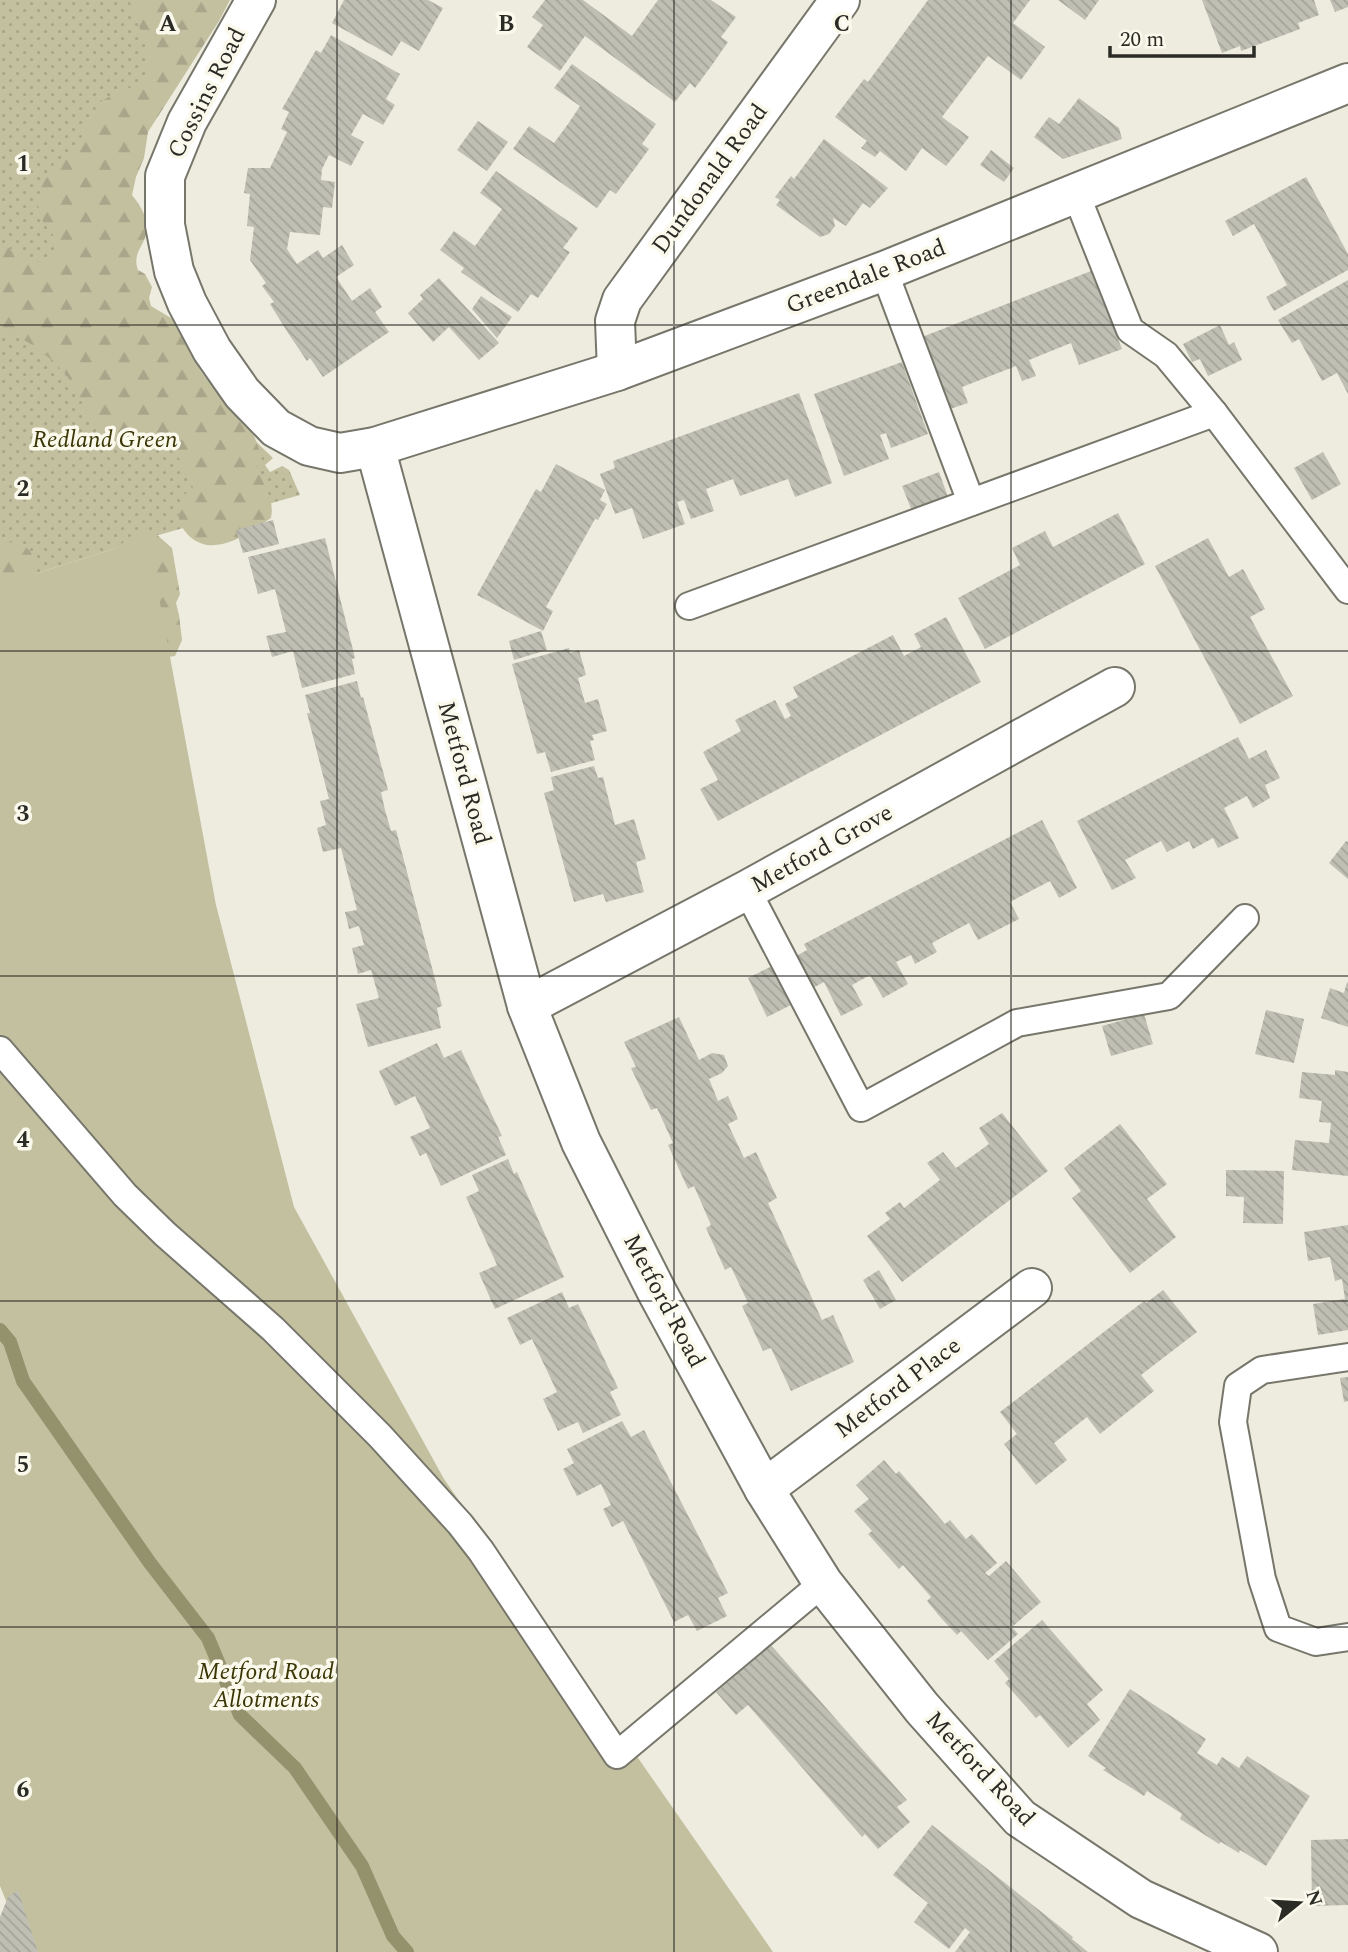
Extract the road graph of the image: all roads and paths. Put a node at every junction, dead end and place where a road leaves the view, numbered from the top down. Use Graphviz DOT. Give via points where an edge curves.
graph roads {
  1 [pos="256,0"];
  2 [pos="840,0"];
  3 [pos="1346,88"];
  4 [pos="1076,194"];
  5 [pos="884,271"];
  6 [pos="617,371"];
  7 [pos="1214,412"];
  8 [pos="376,447"];
  9 [pos="971,502"];
  10 [pos="1348,590"];
  11 [pos="690,606"];
  12 [pos="1115,687"];
  13 [pos="747,890"];
  14 [pos="1245,918"];
  15 [pos="527,1006"];
  16 [pos="0,1050"];
  17 [pos="1032,1287"];
  18 [pos="1348,1357"];
  19 [pos="764,1489"];
  20 [pos="823,1583"];
  21 [pos="1348,1637"];
  22 [pos="1258,1952"];
  1 -- 8 [label="street, Cossins Road" via="187,122 165,176 165,226 174,271 212,350 242,393 276,428 309,446 340,453"];
  2 -- 6 [label="street, Dundonald Road" via="622,300 615,321"];
  3 -- 4 [label="street, Greendale Road"];
  4 -- 5 [label="street, Greendale Road"];
  4 -- 7 [label="lane" via="1130,330 1166,355"];
  5 -- 6 [label="street, Greendale Road"];
  5 -- 9 [label="lane"];
  6 -- 8 [label="street, Greendale Road"];
  7 -- 9 [label="lane"];
  7 -- 10 [label="lane"];
  8 -- 15 [label="street, Metford Road"];
  9 -- 11 [label="lane"];
  12 -- 13 [label="street, Metford Grove"];
  13 -- 14 [label="lane" via="861,1108 1017,1023 1169,996"];
  13 -- 15 [label="street, Metford Grove"];
  15 -- 19 [label="street, Metford Road" via="581,1143"];
  16 -- 20 [label="lane" via="125,1195 273,1329 460,1524 617,1755"];
  17 -- 19 [label="street, Metford Place"];
  18 -- 21 [label="lane" via="1262,1370 1238,1386 1233,1422 1262,1579 1278,1628 1315,1642"];
  19 -- 20 [label="street, Metford Road"];
  20 -- 22 [label="street, Metford Road" via="922,1708 1020,1818 1141,1899"];
}
